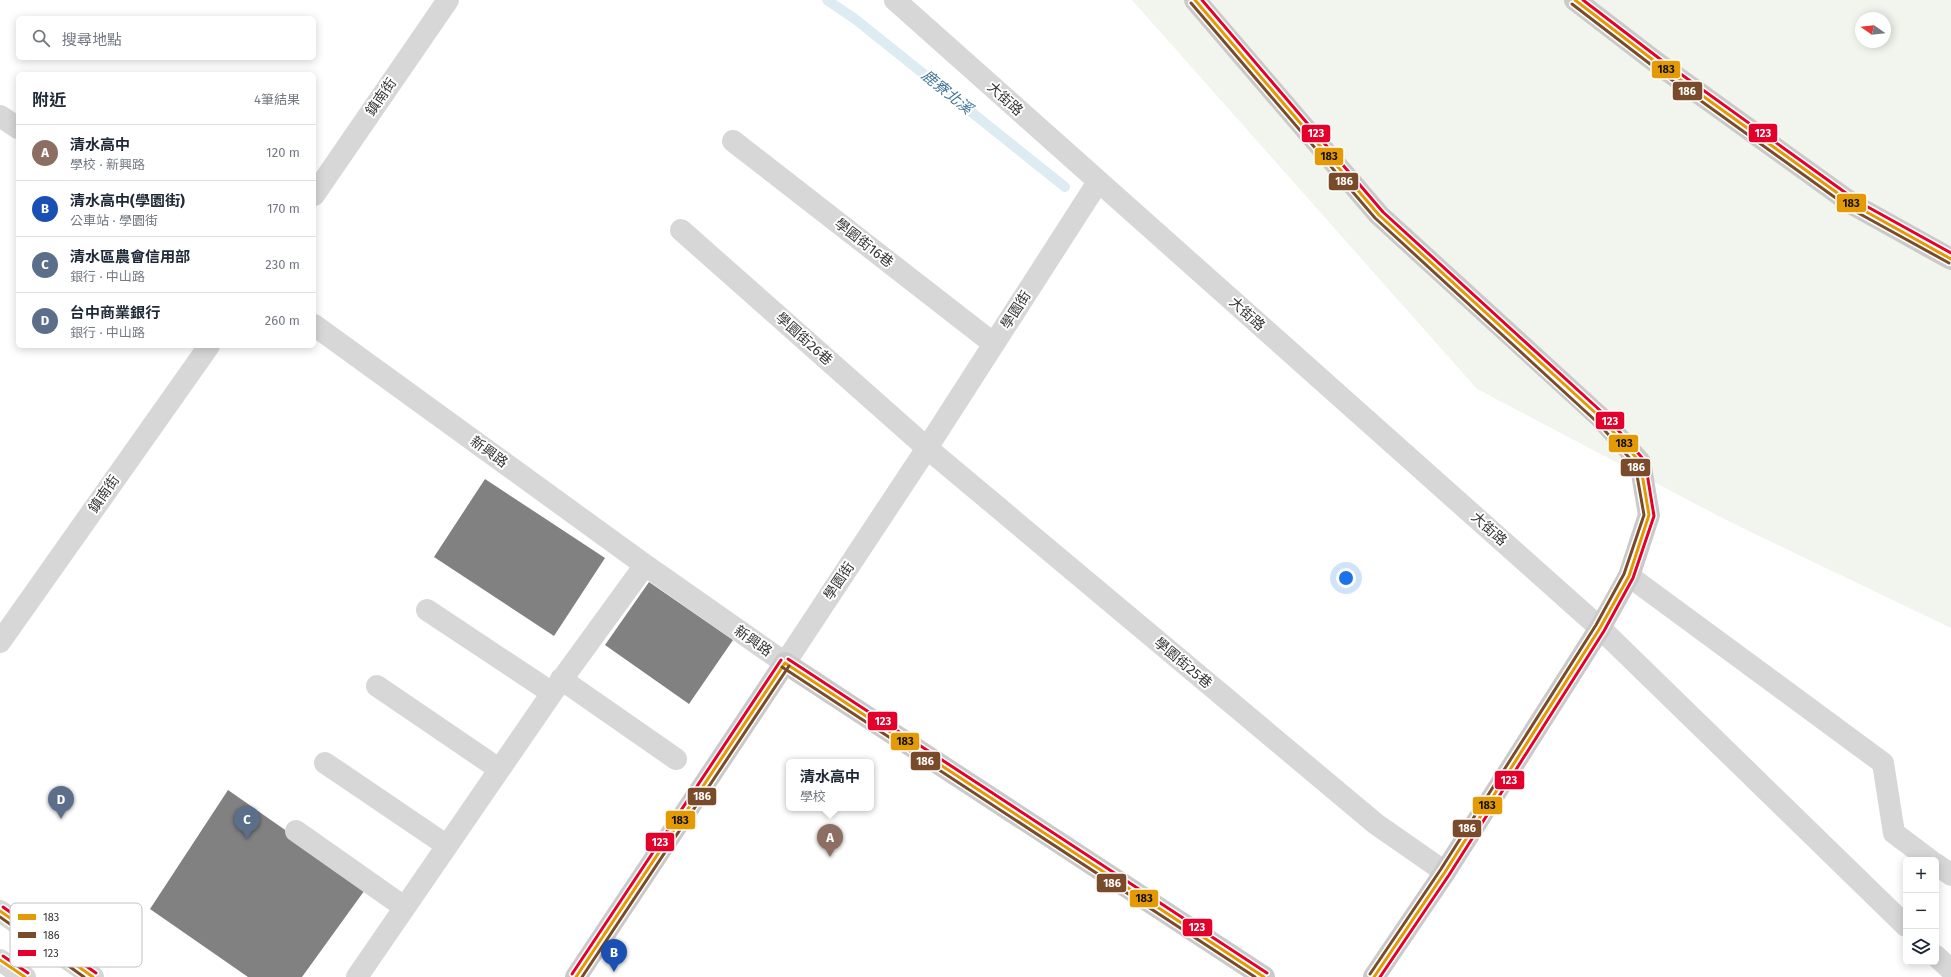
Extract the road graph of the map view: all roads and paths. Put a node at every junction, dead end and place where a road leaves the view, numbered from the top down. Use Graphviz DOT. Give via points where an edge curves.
graph roads {
  1 [pos="448,0"];
  2 [pos="894,0"];
  3 [pos="1194,0"];
  4 [pos="1575,0"];
  5 [pos="0,116"];
  6 [pos="16,127"];
  7 [pos="733,141"];
  8 [pos="1098,182"];
  9 [pos="316,192"];
  10 [pos="682,230"];
  11 [pos="1951,259"];
  12 [pos="316,326"];
  13 [pos="994,344"];
  14 [pos="208,348"];
  15 [pos="927,448"];
  16 [pos="645,565"];
  17 [pos="1629,576"];
  18 [pos="427,610"];
  19 [pos="1600,628"];
  20 [pos="0,642"];
  21 [pos="785,663"];
  22 [pos="378,686"];
  23 [pos="557,686"];
  24 [pos="676,759"];
  25 [pos="325,763"];
  26 [pos="499,769"];
  27 [pos="296,831"];
  28 [pos="446,845"];
  29 [pos="1926,857"];
  30 [pos="1939,866"];
  31 [pos="1445,872"];
  32 [pos="1951,876"];
  33 [pos="404,907"];
  34 [pos="0,911"];
  35 [pos="10,918"];
  36 [pos="1903,923"];
  37 [pos="1939,959"];
  38 [pos="0,960"];
  39 [pos="10,967"];
  40 [pos="10,967"];
  41 [pos="79,967"];
  42 [pos="1951,970"];
  43 [pos="25,977"];
  44 [pos="93,977"];
  45 [pos="357,977"];
  46 [pos="576,977"];
  47 [pos="1264,977"];
  48 [pos="1374,977"];
  1 -- 9 [label="street, 鎮南街"];
  2 -- 8 [label="street, 大街路"];
  3 -- 17 [label="main road" via="1379,215 1601,418 1640,462 1649,515"];
  4 -- 11 [label="main road" via="1657,63 1854,205"];
  5 -- 6 [label="street"];
  7 -- 13 [label="street, 學園街16巷"];
  8 -- 13 [label="street, 學園街"];
  8 -- 19 [label="street, 大街路"];
  10 -- 15 [label="street, 學園街26巷"];
  12 -- 16 [label="street, 新興路"];
  13 -- 15 [label="street, 學園街"];
  14 -- 20 [label="street, 鎮南街"];
  15 -- 21 [label="street, 學園街"];
  15 -- 31 [label="street, 學園街25巷" via="1376,824"];
  16 -- 21 [label="street, 新興路"];
  16 -- 23 [label="street"];
  17 -- 19 [label="main road"];
  17 -- 29 [label="street" via="1883,764 1894,833"];
  18 -- 23 [label="street"];
  19 -- 31 [label="main road"];
  19 -- 36 [label="street, 大街路"];
  21 -- 46 [label="main road, 學園街"];
  21 -- 47 [label="main road, 新興路"];
  22 -- 26 [label="street"];
  23 -- 24 [label="street"];
  23 -- 26 [label="street"];
  25 -- 28 [label="street"];
  26 -- 28 [label="street"];
  27 -- 33 [label="street"];
  28 -- 33 [label="street"];
  30 -- 32 [label="street"];
  31 -- 48 [label="main road"];
  33 -- 45 [label="street"];
  34 -- 35 [label="street"];
  37 -- 42 [label="street"];
  38 -- 39 [label="street"];
  40 -- 43 [label="street"];
  41 -- 44 [label="street"];
}
